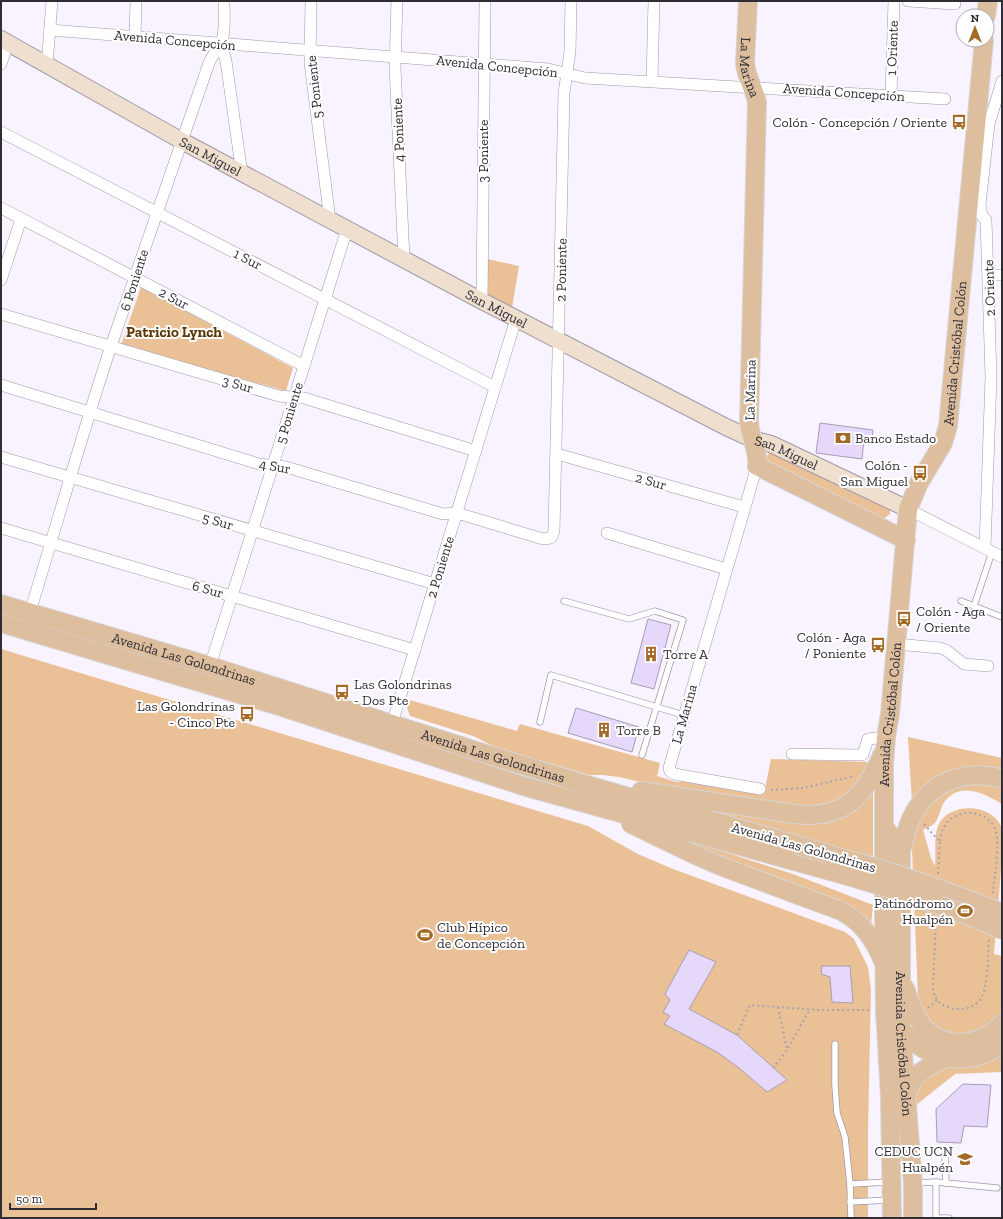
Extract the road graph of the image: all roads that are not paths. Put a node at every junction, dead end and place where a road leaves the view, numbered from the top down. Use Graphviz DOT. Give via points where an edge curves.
graph roads {
  1 [pos="52,1"];
  2 [pos="136,1"];
  3 [pos="224,1"];
  4 [pos="311,1"];
  5 [pos="397,1"];
  6 [pos="485,1"];
  7 [pos="571,1"];
  8 [pos="654,1"];
  9 [pos="748,1"];
  10 [pos="894,1"];
  11 [pos="908,1"];
  12 [pos="954,4"];
  13 [pos="50,30"];
  14 [pos="135,37"];
  15 [pos="5,41"];
  16 [pos="221,44"];
  17 [pos="983,48"];
  18 [pos="310,51"];
  19 [pos="395,56"];
  20 [pos="1,64"];
  21 [pos="484,64"];
  22 [pos="47,65"];
  23 [pos="567,74"];
  24 [pos="652,81"];
  25 [pos="1002,81"];
  26 [pos="752,87"];
  27 [pos="891,95"];
  28 [pos="945,99"];
  29 [pos="1,132"];
  30 [pos="182,141"];
  31 [pos="242,174"];
  32 [pos="1,208"];
  33 [pos="156,212"];
  34 [pos="21,219"];
  35 [pos="330,220"];
  36 [pos="347,229"];
  37 [pos="404,259"];
  38 [pos="989,275"];
  39 [pos="1002,275"];
  40 [pos="135,278"];
  41 [pos="1,280"];
  42 [pos="325,299"];
  43 [pos="482,301"];
  44 [pos="1,314"];
  45 [pos="516,319"];
  46 [pos="559,341"];
  47 [pos="111,348"];
  48 [pos="304,366"];
  49 [pos="1,385"];
  50 [pos="495,387"];
  51 [pos="294,397"];
  52 [pos="91,412"];
  53 [pos="752,439"];
  54 [pos="476,450"];
  55 [pos="557,454"];
  56 [pos="1,457"];
  57 [pos="272,465"];
  58 [pos="757,466"];
  59 [pos="70,478"];
  60 [pos="744,507"];
  61 [pos="908,509"];
  62 [pos="457,513"];
  63 [pos="1,528"];
  64 [pos="252,530"];
  65 [pos="607,533"];
  66 [pos="551,538"];
  67 [pos="906,540"];
  68 [pos="50,543"];
  69 [pos="993,552"];
  70 [pos="726,569"];
  71 [pos="435,584"];
  72 [pos="231,596"];
  73 [pos="564,601"];
  74 [pos="961,601"];
  75 [pos="1,604"];
  76 [pos="974,606"];
  77 [pos="30,612"];
  78 [pos="1002,617"];
  79 [pos="1,623"];
  80 [pos="896,644"];
  81 [pos="415,650"];
  82 [pos="210,666"];
  83 [pos="988,666"];
  84 [pos="186,678"];
  85 [pos="287,700"];
  86 [pos="657,707"];
  87 [pos="683,715"];
  88 [pos="540,722"];
  89 [pos="392,724"];
  90 [pos="885,742"];
  91 [pos="792,754"];
  92 [pos="642,755"];
  93 [pos="1002,779"];
  94 [pos="584,784"];
  95 [pos="760,789"];
  96 [pos="602,808"];
  97 [pos="884,826"];
  98 [pos="901,851"];
  99 [pos="797,853"];
  100 [pos="991,912"];
  101 [pos="1002,913"];
  102 [pos="1002,930"];
  103 [pos="1002,938"];
  104 [pos="885,966"];
  105 [pos="901,974"];
  106 [pos="885,1003"];
  107 [pos="1002,1024"];
  108 [pos="901,1029"];
  109 [pos="1002,1043"];
  110 [pos="835,1044"];
  111 [pos="948,1057"];
  112 [pos="907,1094"];
  113 [pos="945,1154"];
  114 [pos="891,1182"];
  115 [pos="936,1182"];
  116 [pos="913,1183"];
  117 [pos="946,1183"];
  118 [pos="850,1184"];
  119 [pos="997,1188"];
  120 [pos="850,1202"];
  121 [pos="891,1209"];
  122 [pos="851,1218"];
  123 [pos="913,1218"];
  124 [pos="949,1218"];
  1 -- 13 [label="street"];
  2 -- 14 [label="street"];
  3 -- 16 [label="street, 6 Poniente"];
  4 -- 18 [label="street, 5 Poniente"];
  5 -- 19 [label="street, 4 Poniente"];
  6 -- 21 [label="street, 3 Poniente"];
  7 -- 23 [label="street, 2 Poniente"];
  8 -- 24 [label="street"];
  9 -- 26 [label="main road, La Marina" via="745,63"];
  10 -- 27 [label="street, 1 Oriente"];
  11 -- 12 [label="street"];
  13 -- 14 [label="street, Avenida Concepción"];
  13 -- 22 [label="street"];
  14 -- 16 [label="street, Avenida Concepción"];
  15 -- 20 [label="street"];
  15 -- 22 [label="street, San Miguel"];
  16 -- 18 [label="street, Avenida Concepción"];
  16 -- 30 [label="street, 6 Poniente" via="208,63"];
  16 -- 31 [label="street, 6 Poniente" via="226,62"];
  17 -- 61 [label="main road, Avenida Cristóbal Colón" via="948,426 943,443 919,483"];
  18 -- 19 [label="street, Avenida Concepción"];
  18 -- 35 [label="street, 5 Poniente"];
  19 -- 21 [label="street, Avenida Concepción"];
  19 -- 37 [label="street, 4 Poniente"];
  21 -- 23 [label="street, Avenida Concepción" via="548,69"];
  21 -- 43 [label="street, 3 Poniente"];
  22 -- 30 [label="street, San Miguel"];
  23 -- 24 [label="street, Avenida Concepción" via="585,78"];
  23 -- 46 [label="street, 2 Poniente" via="564,93"];
  24 -- 26 [label="street, Avenida Concepción"];
  25 -- 38 [label="street, 2 Oriente" via="989,124 980,204 982,216 986,220"];
  26 -- 27 [label="street, Avenida Concepción"];
  26 -- 53 [label="main road, La Marina" via="757,102 749,410"];
  27 -- 28 [label="street, Avenida Concepción"];
  29 -- 33 [label="street, 1 Sur"];
  30 -- 31 [label="street, San Miguel"];
  30 -- 33 [label="street, 6 Poniente"];
  31 -- 35 [label="street, San Miguel"];
  32 -- 34 [label="street, 2 Sur"];
  33 -- 40 [label="street, 6 Poniente"];
  33 -- 42 [label="street, 1 Sur"];
  34 -- 40 [label="street, 2 Sur"];
  34 -- 41 [label="street"];
  35 -- 36 [label="street, San Miguel"];
  36 -- 37 [label="street, San Miguel"];
  36 -- 42 [label="street, 5 Poniente"];
  37 -- 43 [label="street, San Miguel"];
  38 -- 39 [label="street"];
  38 -- 69 [label="street, 2 Oriente"];
  40 -- 47 [label="street, 6 Poniente"];
  40 -- 48 [label="street, 2 Sur"];
  42 -- 48 [label="street, 5 Poniente"];
  42 -- 50 [label="street, 1 Sur"];
  43 -- 45 [label="street, San Miguel"];
  44 -- 47 [label="street, 3 Sur"];
  45 -- 46 [label="street, San Miguel"];
  45 -- 50 [label="street, 2 Poniente"];
  46 -- 53 [label="street, San Miguel"];
  46 -- 55 [label="street, 2 Poniente"];
  47 -- 51 [label="street, 3 Sur" via="279,396"];
  47 -- 52 [label="street, 6 Poniente"];
  48 -- 51 [label="street, 5 Poniente"];
  49 -- 52 [label="street, 4 Sur"];
  50 -- 54 [label="street, 2 Poniente"];
  51 -- 54 [label="street, 3 Sur"];
  51 -- 57 [label="street, 5 Poniente"];
  52 -- 57 [label="street, 4 Sur" via="259,464"];
  52 -- 59 [label="street, 6 Poniente"];
  53 -- 58 [label="main road, La Marina" via="758,457"];
  53 -- 61 [label="street, San Miguel" via="771,444"];
  54 -- 62 [label="street, 2 Poniente"];
  55 -- 60 [label="street, 2 Sur"];
  55 -- 66 [label="street, 2 Poniente" via="554,531"];
  56 -- 59 [label="street, 5 Sur"];
  57 -- 62 [label="street, 4 Sur" via="442,514"];
  57 -- 64 [label="street, 5 Poniente"];
  58 -- 60 [label="street, La Marina"];
  58 -- 67 [label="main road, San Miguel"];
  59 -- 64 [label="street, 5 Sur"];
  59 -- 68 [label="street, 6 Poniente"];
  60 -- 70 [label="street, La Marina"];
  61 -- 67 [label="main road, Avenida Cristóbal Colón"];
  61 -- 69 [label="street, San Miguel"];
  62 -- 66 [label="street, 4 Sur" via="543,539"];
  62 -- 71 [label="street, 2 Poniente"];
  63 -- 68 [label="street, 6 Sur"];
  64 -- 71 [label="street, 5 Sur"];
  64 -- 72 [label="street, 5 Poniente"];
  65 -- 70 [label="street"];
  67 -- 80 [label="main road, Avenida Cristóbal Colón"];
  68 -- 72 [label="street, 6 Sur"];
  68 -- 77 [label="street, 6 Poniente"];
  69 -- 76 [label="lane"];
  70 -- 87 [label="street, La Marina"];
  71 -- 81 [label="street, 2 Poniente"];
  72 -- 81 [label="street, 6 Sur"];
  72 -- 82 [label="street, 5 Poniente"];
  73 -- 86 [label="lane" via="629,618 655,611 684,620"];
  74 -- 76 [label="lane"];
  75 -- 77 [label="main road, Avenida Las Golondrinas"];
  76 -- 78 [label="lane"];
  77 -- 82 [label="main road, Avenida Las Golondrinas"];
  79 -- 84 [label="main road, Avenida Las Golondrinas"];
  80 -- 83 [label="street" via="940,648 964,664"];
  80 -- 90 [label="main road, Avenida Cristóbal Colón"];
  81 -- 89 [label="street, 2 Poniente"];
  82 -- 84 [label="main road" via="201,674"];
  82 -- 85 [label="main road, Avenida Las Golondrinas"];
  84 -- 85 [label="main road, Avenida Las Golondrinas"];
  85 -- 89 [label="main road, Avenida Las Golondrinas"];
  85 -- 96 [label="main road, Avenida Las Golondrinas" via="523,786"];
  86 -- 87 [label="lane"];
  86 -- 88 [label="lane" via="551,675"];
  86 -- 92 [label="lane"];
  87 -- 95 [label="street, La Marina" via="669,765 671,773"];
  89 -- 94 [label="main road, Avenida Las Golondrinas"];
  90 -- 91 [label="street" via="868,739 864,754 860,755"];
  90 -- 94 [label="main road" via="874,771 857,797 836,811 816,815"];
  90 -- 97 [label="main road, Avenida Cristóbal Colón"];
  93 -- 98 [label="main road, Avenida Cristóbal Colón" via="986,775 967,776 949,780 934,789 914,813"];
  94 -- 99 [label="main road, Avenida Las Golondrinas"];
  96 -- 99 [label="main road, Avenida Las Golondrinas"];
  96 -- 104 [label="main road" via="695,855 850,916 864,927"];
  97 -- 98 [label="main road"];
  97 -- 104 [label="main road, Avenida Cristóbal Colón"];
  98 -- 105 [label="main road, Avenida Cristóbal Colón"];
  99 -- 100 [label="main road, Avenida Las Golondrinas, bridge" via="893,873"];
  100 -- 101 [label="main road, bridge"];
  100 -- 102 [label="main road, bridge"];
  100 -- 103 [label="main road"];
  104 -- 106 [label="main road, Avenida Cristóbal Colón"];
  105 -- 107 [label="main road" via="917,1017 927,1030 940,1038 960,1043 973,1042 992,1034"];
  105 -- 108 [label="main road, Avenida Cristóbal Colón"];
  106 -- 108 [label="main road"];
  106 -- 114 [label="main road, Avenida Cristóbal Colón"];
  108 -- 111 [label="main road" via="920,1047"];
  108 -- 112 [label="main road, Avenida Cristóbal Colón"];
  109 -- 111 [label="main road" via="979,1056"];
  110 -- 118 [label="lane" via="837,1113 845,1137"];
  111 -- 112 [label="main road" via="930,1066 912,1080"];
  112 -- 116 [label="main road, Avenida Cristóbal Colón"];
  113 -- 117 [label="lane"];
  114 -- 118 [label="lane"];
  114 -- 121 [label="main road, Avenida Cristóbal Colón"];
  115 -- 116 [label="lane"];
  115 -- 117 [label="lane"];
  115 -- 124 [label="lane" via="936,1218"];
  116 -- 123 [label="main road, Avenida Cristóbal Colón"];
  117 -- 119 [label="lane"];
  118 -- 120 [label="lane"];
  120 -- 121 [label="lane"];
  120 -- 122 [label="lane"];
}
